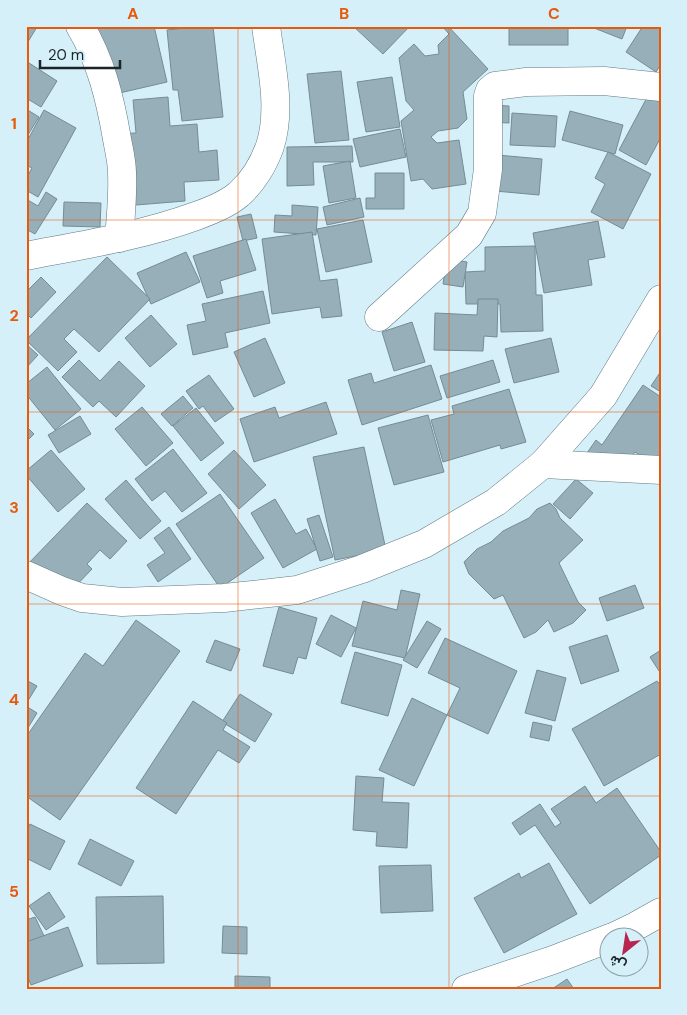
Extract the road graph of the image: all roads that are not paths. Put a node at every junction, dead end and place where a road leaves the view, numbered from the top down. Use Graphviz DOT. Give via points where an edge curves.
graph roads {
  1 [pos="80,26"];
  2 [pos="266,26"];
  3 [pos="661,88"];
  4 [pos="118,238"];
  5 [pos="26,256"];
  6 [pos="661,299"];
  7 [pos="379,317"];
  8 [pos="543,464"];
  9 [pos="661,470"];
  10 [pos="26,575"];
  11 [pos="661,912"];
  12 [pos="632,928"];
  13 [pos="600,942"];
  14 [pos="466,989"];
  1 -- 4 [label="street" via="106,83 115,126 122,170"];
  2 -- 4 [label="street" via="276,98 272,136 259,170 239,194 212,210"];
  3 -- 7 [label="street" via="604,80 526,82 495,86 490,90 488,169 482,213 469,236"];
  4 -- 5 [label="street"];
  6 -- 8 [label="street" via="603,396"];
  8 -- 9 [label="street"];
  8 -- 10 [label="street" via="496,502 424,544 297,590 224,598 122,602 82,598"];
  11 -- 12 [label="street"];
  13 -- 14 [label="street"];
}
